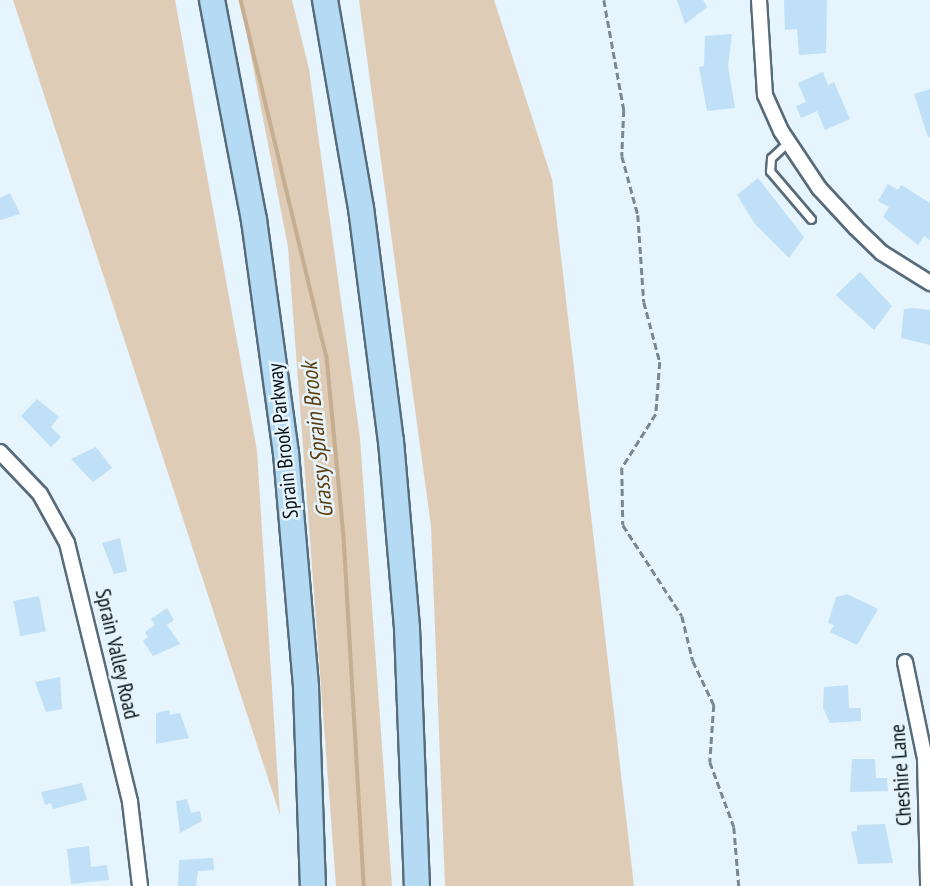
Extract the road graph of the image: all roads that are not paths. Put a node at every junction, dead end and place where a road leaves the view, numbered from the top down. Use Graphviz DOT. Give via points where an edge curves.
graph roads {
  1 [pos="212,0"];
  2 [pos="324,0"];
  3 [pos="759,0"];
  4 [pos="788,142"];
  5 [pos="811,219"];
  6 [pos="930,283"];
  7 [pos="0,453"];
  8 [pos="905,662"];
  9 [pos="140,886"];
  10 [pos="313,886"];
  11 [pos="417,886"];
  12 [pos="928,886"];
  1 -- 10 [label="highway, Sprain Brook Parkway" via="256,232 285,442 303,652"];
  2 -- 11 [label="highway" via="361,208 391,440 409,651"];
  3 -- 4 [label="street" via="765,95"];
  4 -- 5 [label="lane" via="771,158 770,171"];
  4 -- 6 [label="street" via="856,228 882,253"];
  7 -- 9 [label="street, Sprain Valley Road" via="40,494 67,543 130,802"];
  8 -- 12 [label="street, Cheshire Lane" via="925,759"];
}
